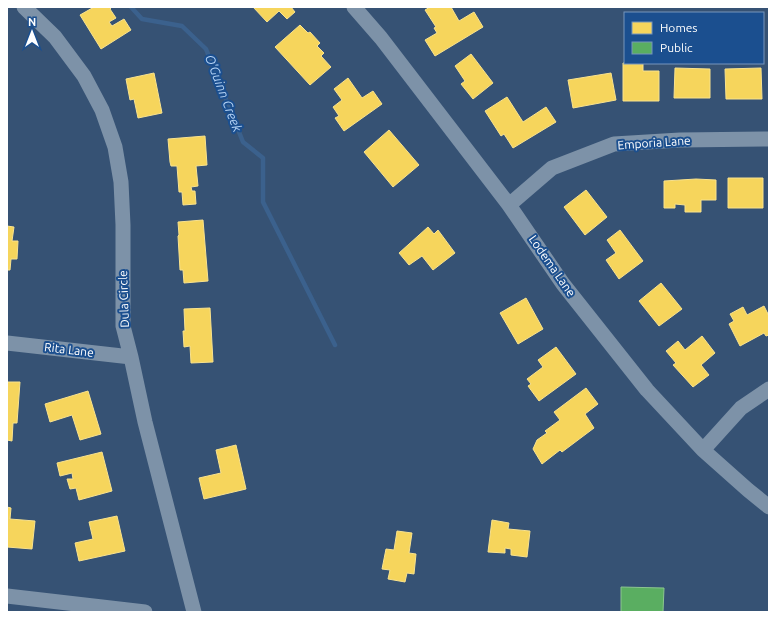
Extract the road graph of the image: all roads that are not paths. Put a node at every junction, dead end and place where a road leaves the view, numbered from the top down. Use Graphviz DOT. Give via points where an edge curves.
graph roads {
  1 [pos="24,7"];
  2 [pos="354,7"];
  3 [pos="769,139"];
  4 [pos="509,205"];
  5 [pos="7,343"];
  6 [pos="131,357"];
  7 [pos="769,389"];
  8 [pos="703,450"];
  9 [pos="769,507"];
  10 [pos="7,596"];
  11 [pos="145,612"];
  12 [pos="194,612"];
  1 -- 6 [label="street, Dula Circle" via="54,37 84,76 102,110 115,147 121,182 123,225 123,326"];
  2 -- 4 [label="street, Lodema Lane" via="381,38"];
  3 -- 4 [label="street, Emporia Lane" via="614,144 552,168"];
  4 -- 8 [label="street, Lodema Lane" via="563,284 642,384"];
  5 -- 6 [label="street, Rita Lane"];
  6 -- 12 [label="street, Dula Circle"];
  7 -- 8 [label="street" via="741,408"];
  8 -- 9 [label="street, Lodema Lane"];
  10 -- 11 [label="street"];
}
